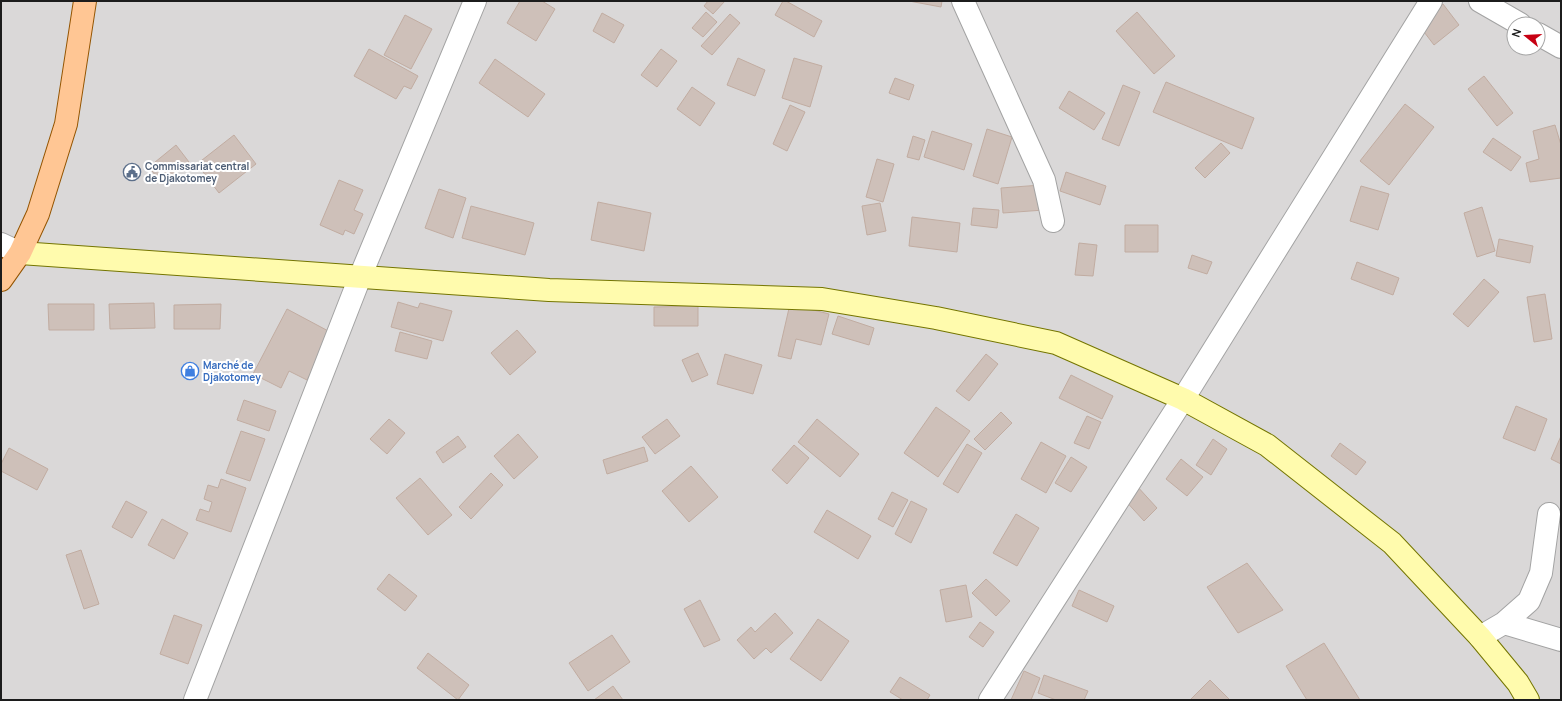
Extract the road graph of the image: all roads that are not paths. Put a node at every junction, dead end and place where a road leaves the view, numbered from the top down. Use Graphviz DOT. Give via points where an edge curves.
graph roads {
  1 [pos="85,1"];
  2 [pos="475,1"];
  3 [pos="963,1"];
  4 [pos="1431,1"];
  5 [pos="1480,1"];
  6 [pos="1506,16"];
  7 [pos="1546,39"];
  8 [pos="1561,47"];
  9 [pos="1053,221"];
  10 [pos="10,249"];
  11 [pos="360,278"];
  12 [pos="1,280"];
  13 [pos="1183,398"];
  14 [pos="1549,514"];
  15 [pos="1504,623"];
  16 [pos="1480,637"];
  17 [pos="1561,640"];
  18 [pos="195,700"];
  19 [pos="990,700"];
  20 [pos="1528,700"];
  1 -- 10 [label="main road" via="66,124 38,214"];
  2 -- 11 [label="street"];
  3 -- 9 [label="street" via="1044,180"];
  4 -- 13 [label="street"];
  5 -- 6 [label="street"];
  7 -- 8 [label="street"];
  10 -- 11 [label="street"];
  10 -- 12 [label="main road"];
  11 -- 13 [label="street" via="549,290 822,299 936,318 1056,343"];
  11 -- 18 [label="street"];
  13 -- 16 [label="street" via="1267,445 1392,543"];
  13 -- 19 [label="street"];
  14 -- 15 [label="street" via="1540,573 1529,601"];
  15 -- 16 [label="street"];
  15 -- 17 [label="street"];
  16 -- 20 [label="street" via="1518,683"];
}
